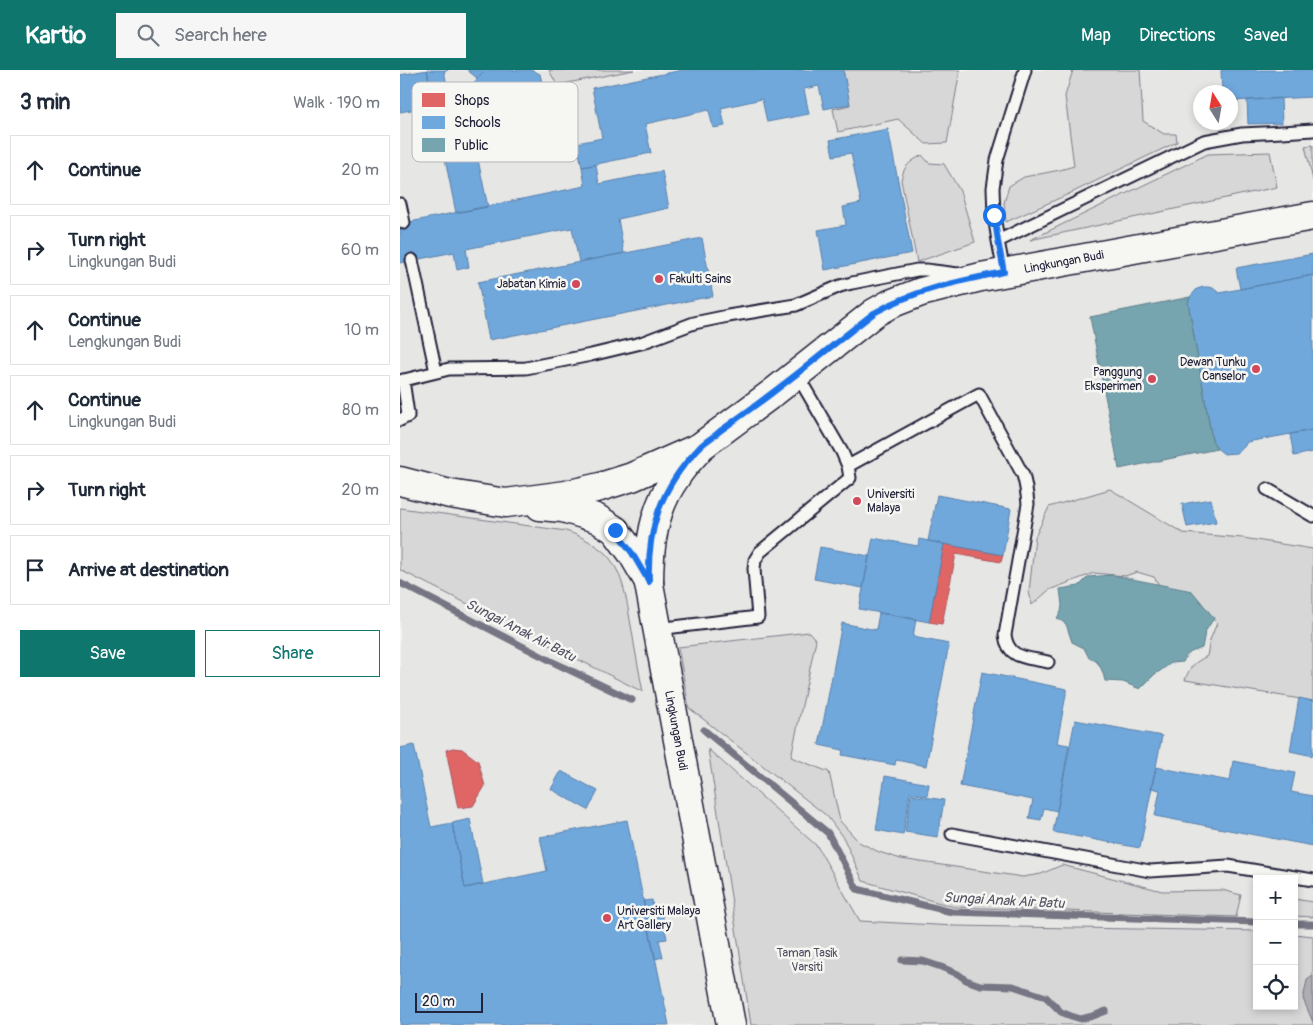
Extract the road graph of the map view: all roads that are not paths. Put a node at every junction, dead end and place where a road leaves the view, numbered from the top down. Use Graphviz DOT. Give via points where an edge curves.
graph roads {
  1 [pos="1025,70"];
  2 [pos="1313,130"];
  3 [pos="400,204"];
  4 [pos="1313,216"];
  5 [pos="404,223"];
  6 [pos="998,241"];
  7 [pos="412,260"];
  8 [pos="992,274"];
  9 [pos="436,372"];
  10 [pos="796,373"];
  11 [pos="402,380"];
  12 [pos="400,420"];
  13 [pos="700,447"];
  14 [pos="848,466"];
  15 [pos="400,481"];
  16 [pos="1267,489"];
  17 [pos="506,503"];
  18 [pos="1313,516"];
  19 [pos="649,582"];
  20 [pos="657,629"];
  21 [pos="1048,662"];
  22 [pos="952,834"];
  23 [pos="1313,880"];
  24 [pos="730,1025"];
  1 -- 6 [label="lane" via="997,160 993,188"];
  2 -- 6 [label="lane" via="1242,134 1204,141"];
  3 -- 5 [label="lane"];
  4 -- 8 [label="street, Lingkungan Budi"];
  6 -- 8 [label="lane"];
  7 -- 9 [label="lane"];
  8 -- 9 [label="lane" via="917,270 846,284 796,305 694,323 641,343 591,355 526,368"];
  8 -- 10 [label="street, Lingkungan Budi" via="921,292 890,304"];
  9 -- 11 [label="lane"];
  10 -- 13 [label="street, Lingkungan Budi"];
  10 -- 14 [label="lane"];
  11 -- 12 [label="lane" via="408,416"];
  13 -- 17 [label="street, Lingkungan Budi" via="632,477 600,487"];
  13 -- 19 [label="street, Lingkungan Budi" via="675,477 658,510 650,547"];
  14 -- 20 [label="lane" via="850,478 760,552 754,569 758,616"];
  14 -- 21 [label="lane" via="979,394 1023,475 1028,494 1004,636 1008,648 1017,655"];
  15 -- 17 [label="street, Lingkungan Budi" via="450,494"];
  16 -- 18 [label="lane"];
  17 -- 19 [label="street" via="563,508 596,518 615,530"];
  19 -- 20 [label="street, Lingkungan Budi"];
  20 -- 24 [label="street, Lingkungan Budi"];
  22 -- 23 [label="lane" via="1150,871 1228,866"];
}
